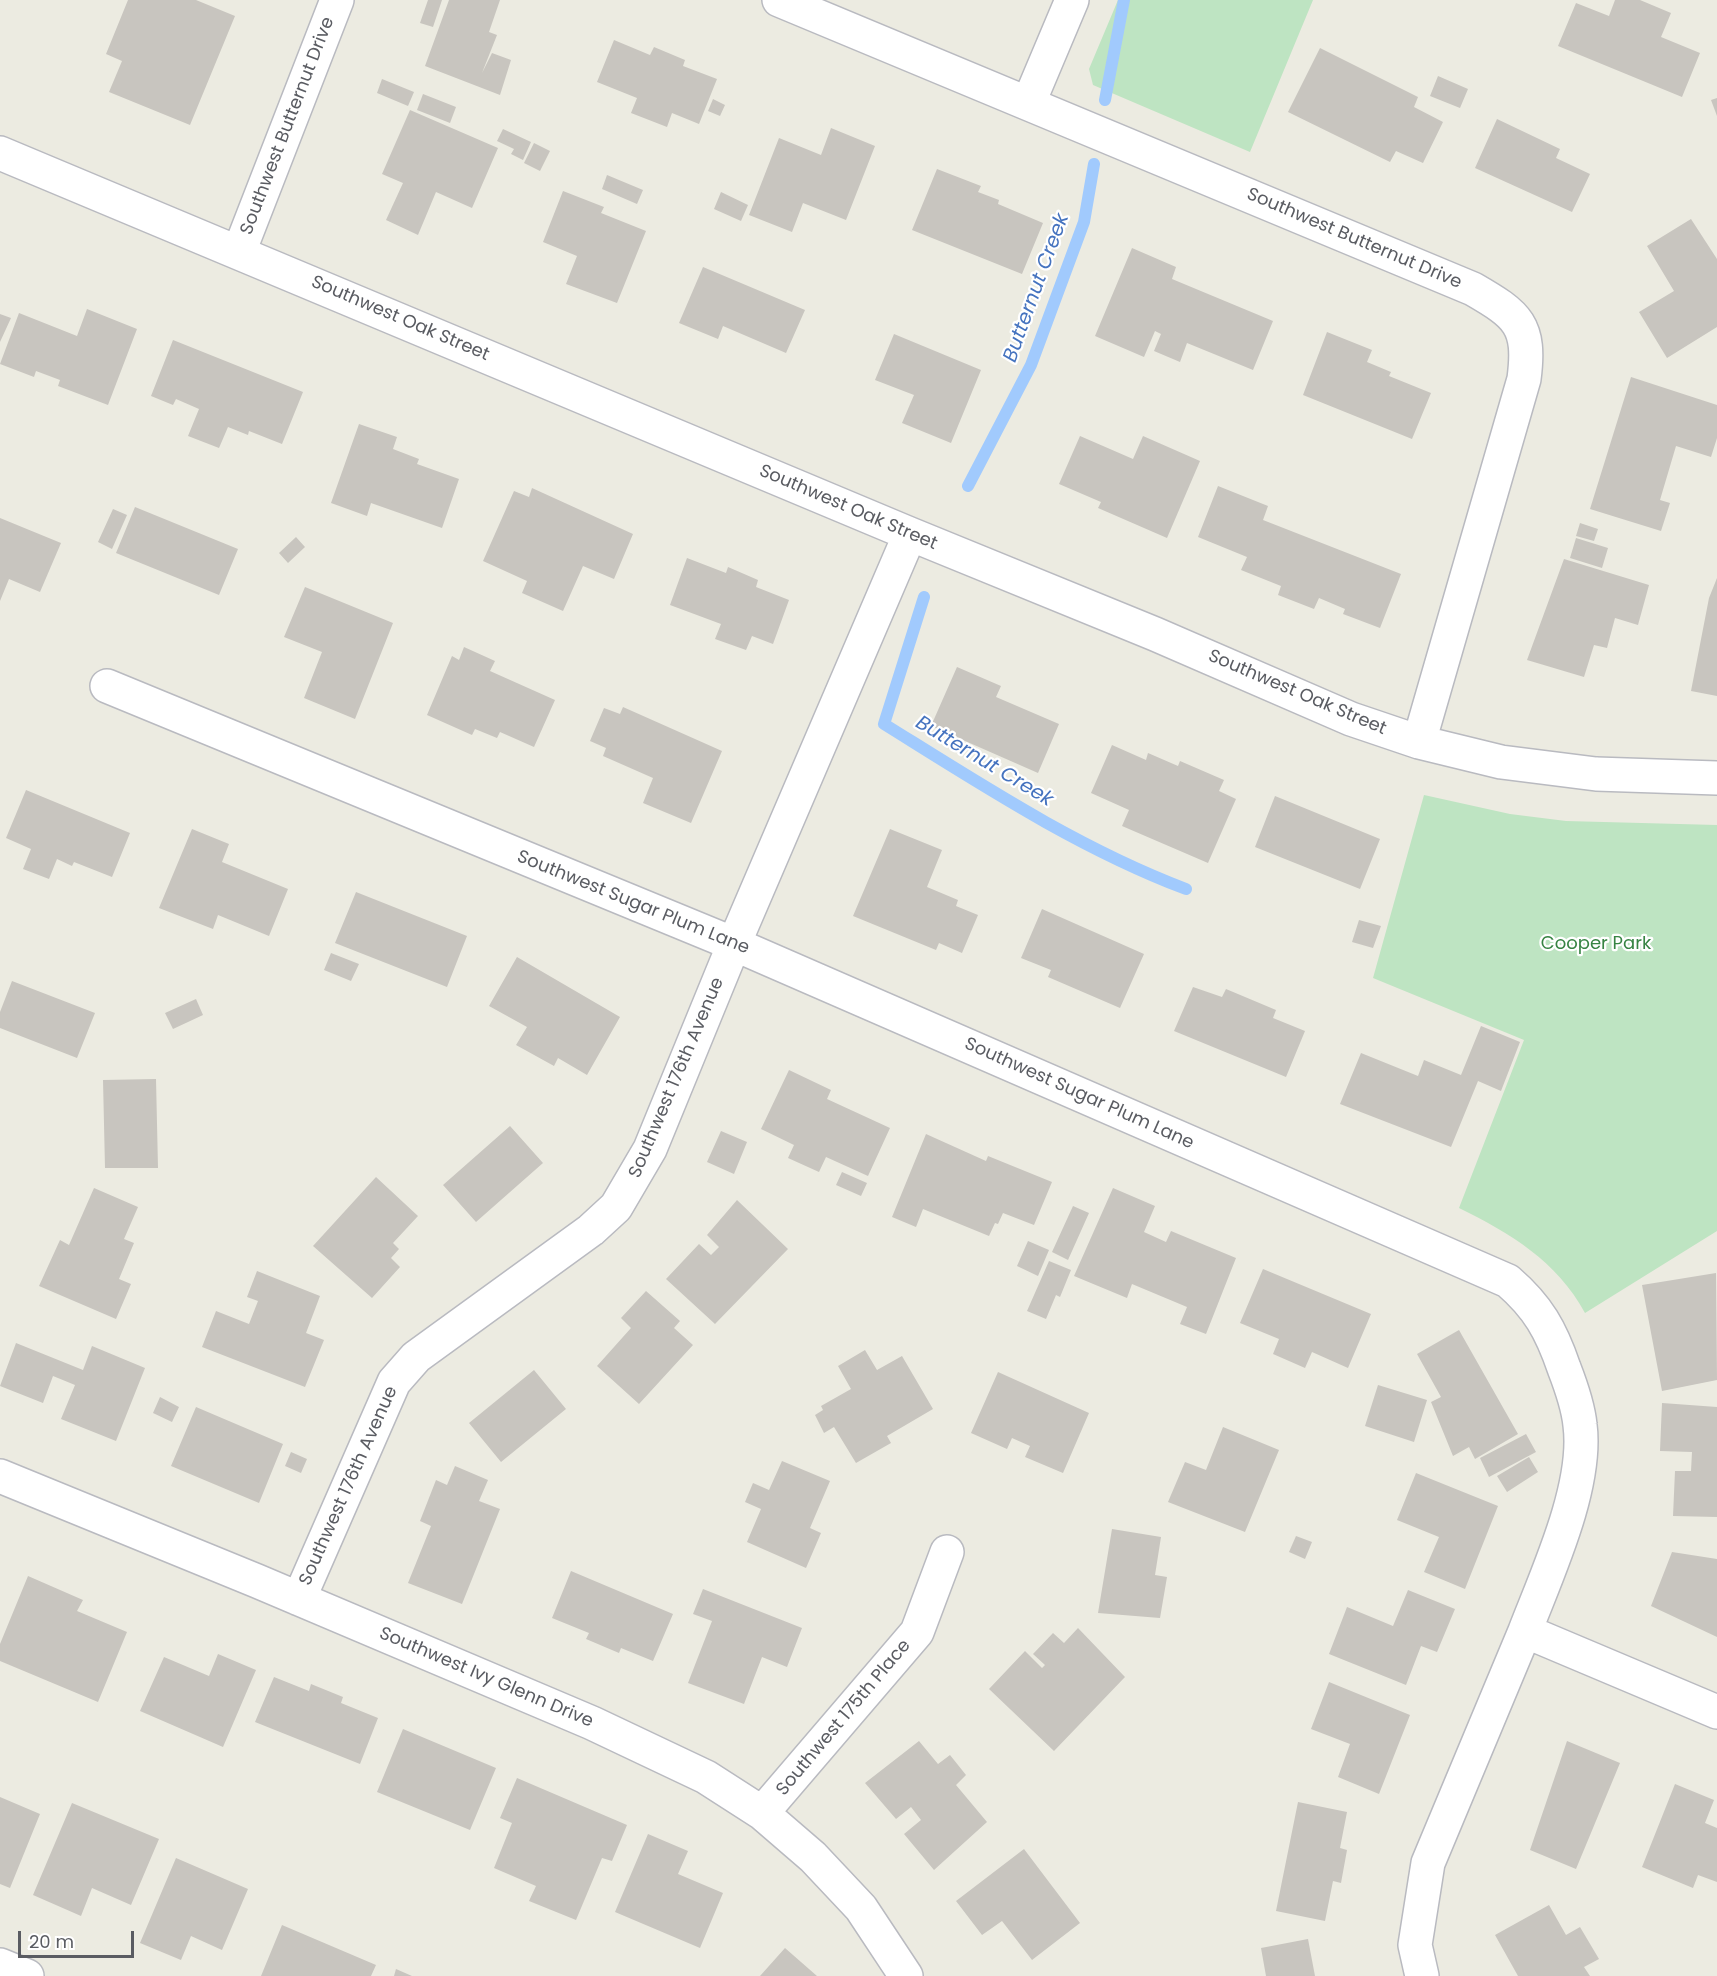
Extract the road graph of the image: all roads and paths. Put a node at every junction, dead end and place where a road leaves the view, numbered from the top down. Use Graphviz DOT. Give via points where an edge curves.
graph roads {
  1 [pos="337,0"];
  2 [pos="779,0"];
  3 [pos="1072,0"];
  4 [pos="1029,102"];
  5 [pos="0,153"];
  6 [pos="238,252"];
  7 [pos="910,534"];
  8 [pos="107,686"];
  9 [pos="1419,742"];
  10 [pos="1717,777"];
  11 [pos="734,944"];
  12 [pos="0,1476"];
  13 [pos="947,1552"];
  14 [pos="299,1599"];
  15 [pos="1526,1631"];
  16 [pos="1717,1712"];
  17 [pos="762,1813"];
  18 [pos="0,1965"];
  19 [pos="27,1976"];
  20 [pos="906,1976"];
  21 [pos="1422,1976"];
  1 -- 6 [label="street, Southwest Butternut Drive"];
  2 -- 4 [label="street, Southwest Butternut Drive"];
  3 -- 4 [label="street"];
  4 -- 9 [label="street, Southwest Butternut Drive" via="1473,289 1507,308 1520,327 1527,349 1524,379"];
  5 -- 6 [label="street, Southwest Oak Street"];
  6 -- 7 [label="street, Southwest Oak Street"];
  7 -- 9 [label="street, Southwest Oak Street" via="1351,719"];
  7 -- 11 [label="street, Southwest 176th Avenue"];
  8 -- 11 [label="street, Southwest Sugar Plum Lane"];
  9 -- 10 [label="street, Southwest Oak Street" via="1548,769"];
  11 -- 14 [label="street, Southwest 176th Avenue" via="650,1149 616,1207 591,1230 417,1357 394,1382"];
  11 -- 15 [label="street, Southwest Sugar Plum Lane" via="1508,1281 1532,1302 1556,1342 1580,1425 1581,1452 1567,1517"];
  12 -- 14 [label="street, Southwest Ivy Glenn Drive"];
  13 -- 17 [label="street, Southwest 175th Place" via="917,1632"];
  14 -- 17 [label="street, Southwest Ivy Glenn Drive" via="602,1728 706,1777"];
  15 -- 16 [label="street"];
  15 -- 21 [label="street, Southwest Sugar Plum Lane" via="1428,1863 1414,1946"];
  17 -- 20 [label="street, Southwest Ivy Glenn Drive" via="813,1857 861,1908"];
  18 -- 19 [label="street"];
}
